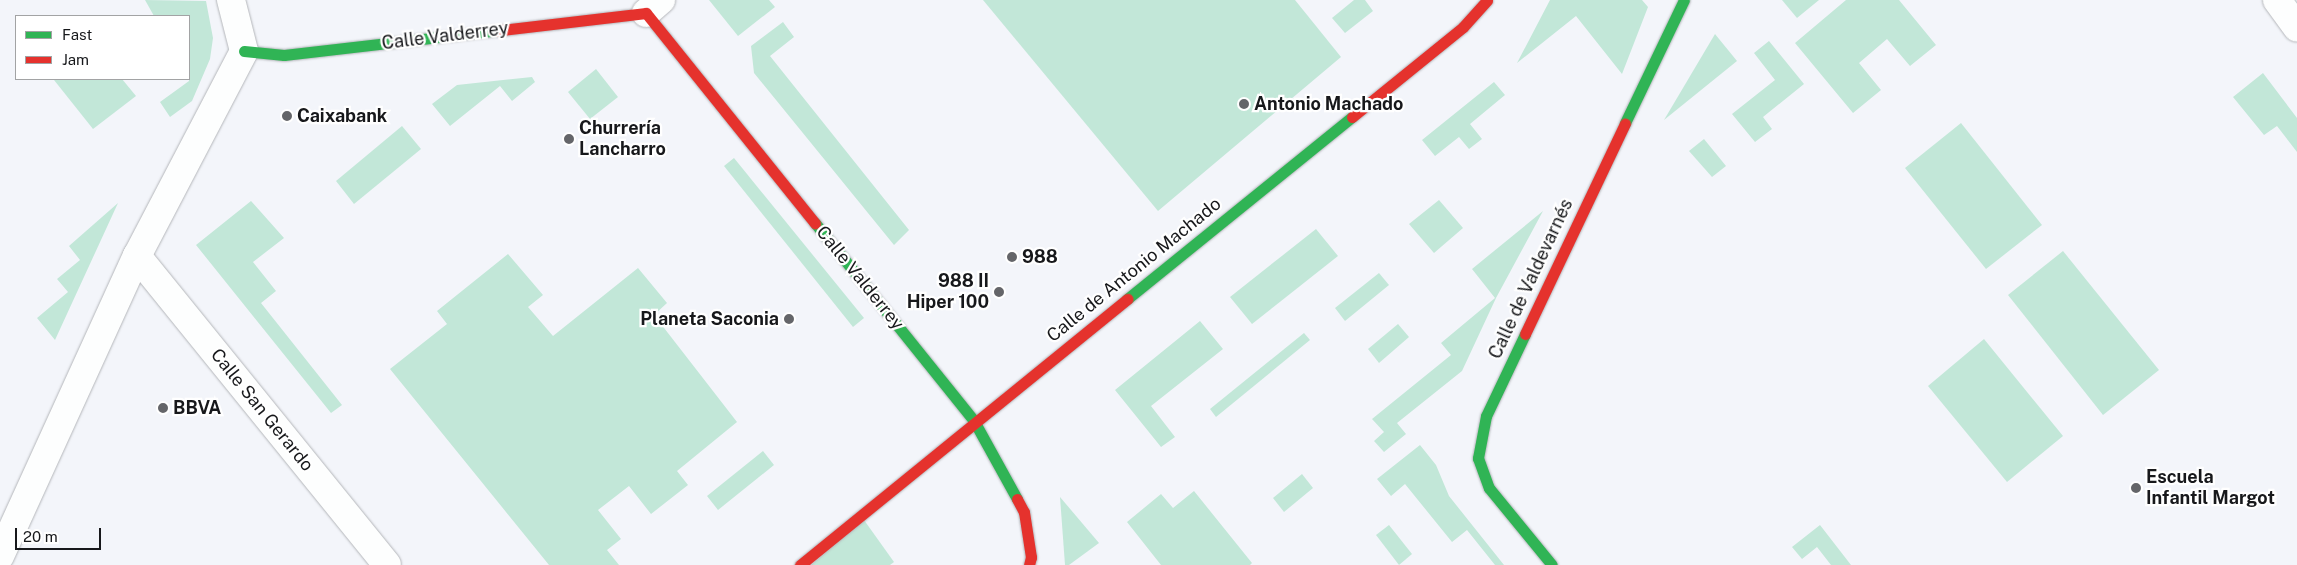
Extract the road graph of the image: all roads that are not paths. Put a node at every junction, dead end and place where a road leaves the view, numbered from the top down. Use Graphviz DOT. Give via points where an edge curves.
graph roads {
  1 [pos="231,0"];
  2 [pos="1487,0"];
  3 [pos="1684,0"];
  4 [pos="2278,0"];
  5 [pos="653,7"];
  6 [pos="2297,28"];
  7 [pos="239,58"];
  8 [pos="137,256"];
  9 [pos="974,421"];
  10 [pos="0,556"];
  11 [pos="387,565"];
  12 [pos="800,565"];
  13 [pos="1029,565"];
  14 [pos="1552,565"];
  1 -- 7 [label="street"];
  2 -- 9 [label="street, Calle de Antonio Machado" via="1448,40"];
  3 -- 14 [label="street, Calle de Valdevarnés" via="1486,416 1478,458 1489,488"];
  4 -- 6 [label="street"];
  5 -- 7 [label="street, Calle Valderrey" via="284,55"];
  5 -- 9 [label="street, Calle Valderrey"];
  7 -- 8 [label="street"];
  8 -- 10 [label="street"];
  8 -- 11 [label="street, Calle San Gerardo"];
  9 -- 12 [label="street, Calle de Antonio Machado"];
  9 -- 13 [label="street, Calle Valderrey" via="1024,512 1031,556"];
}
